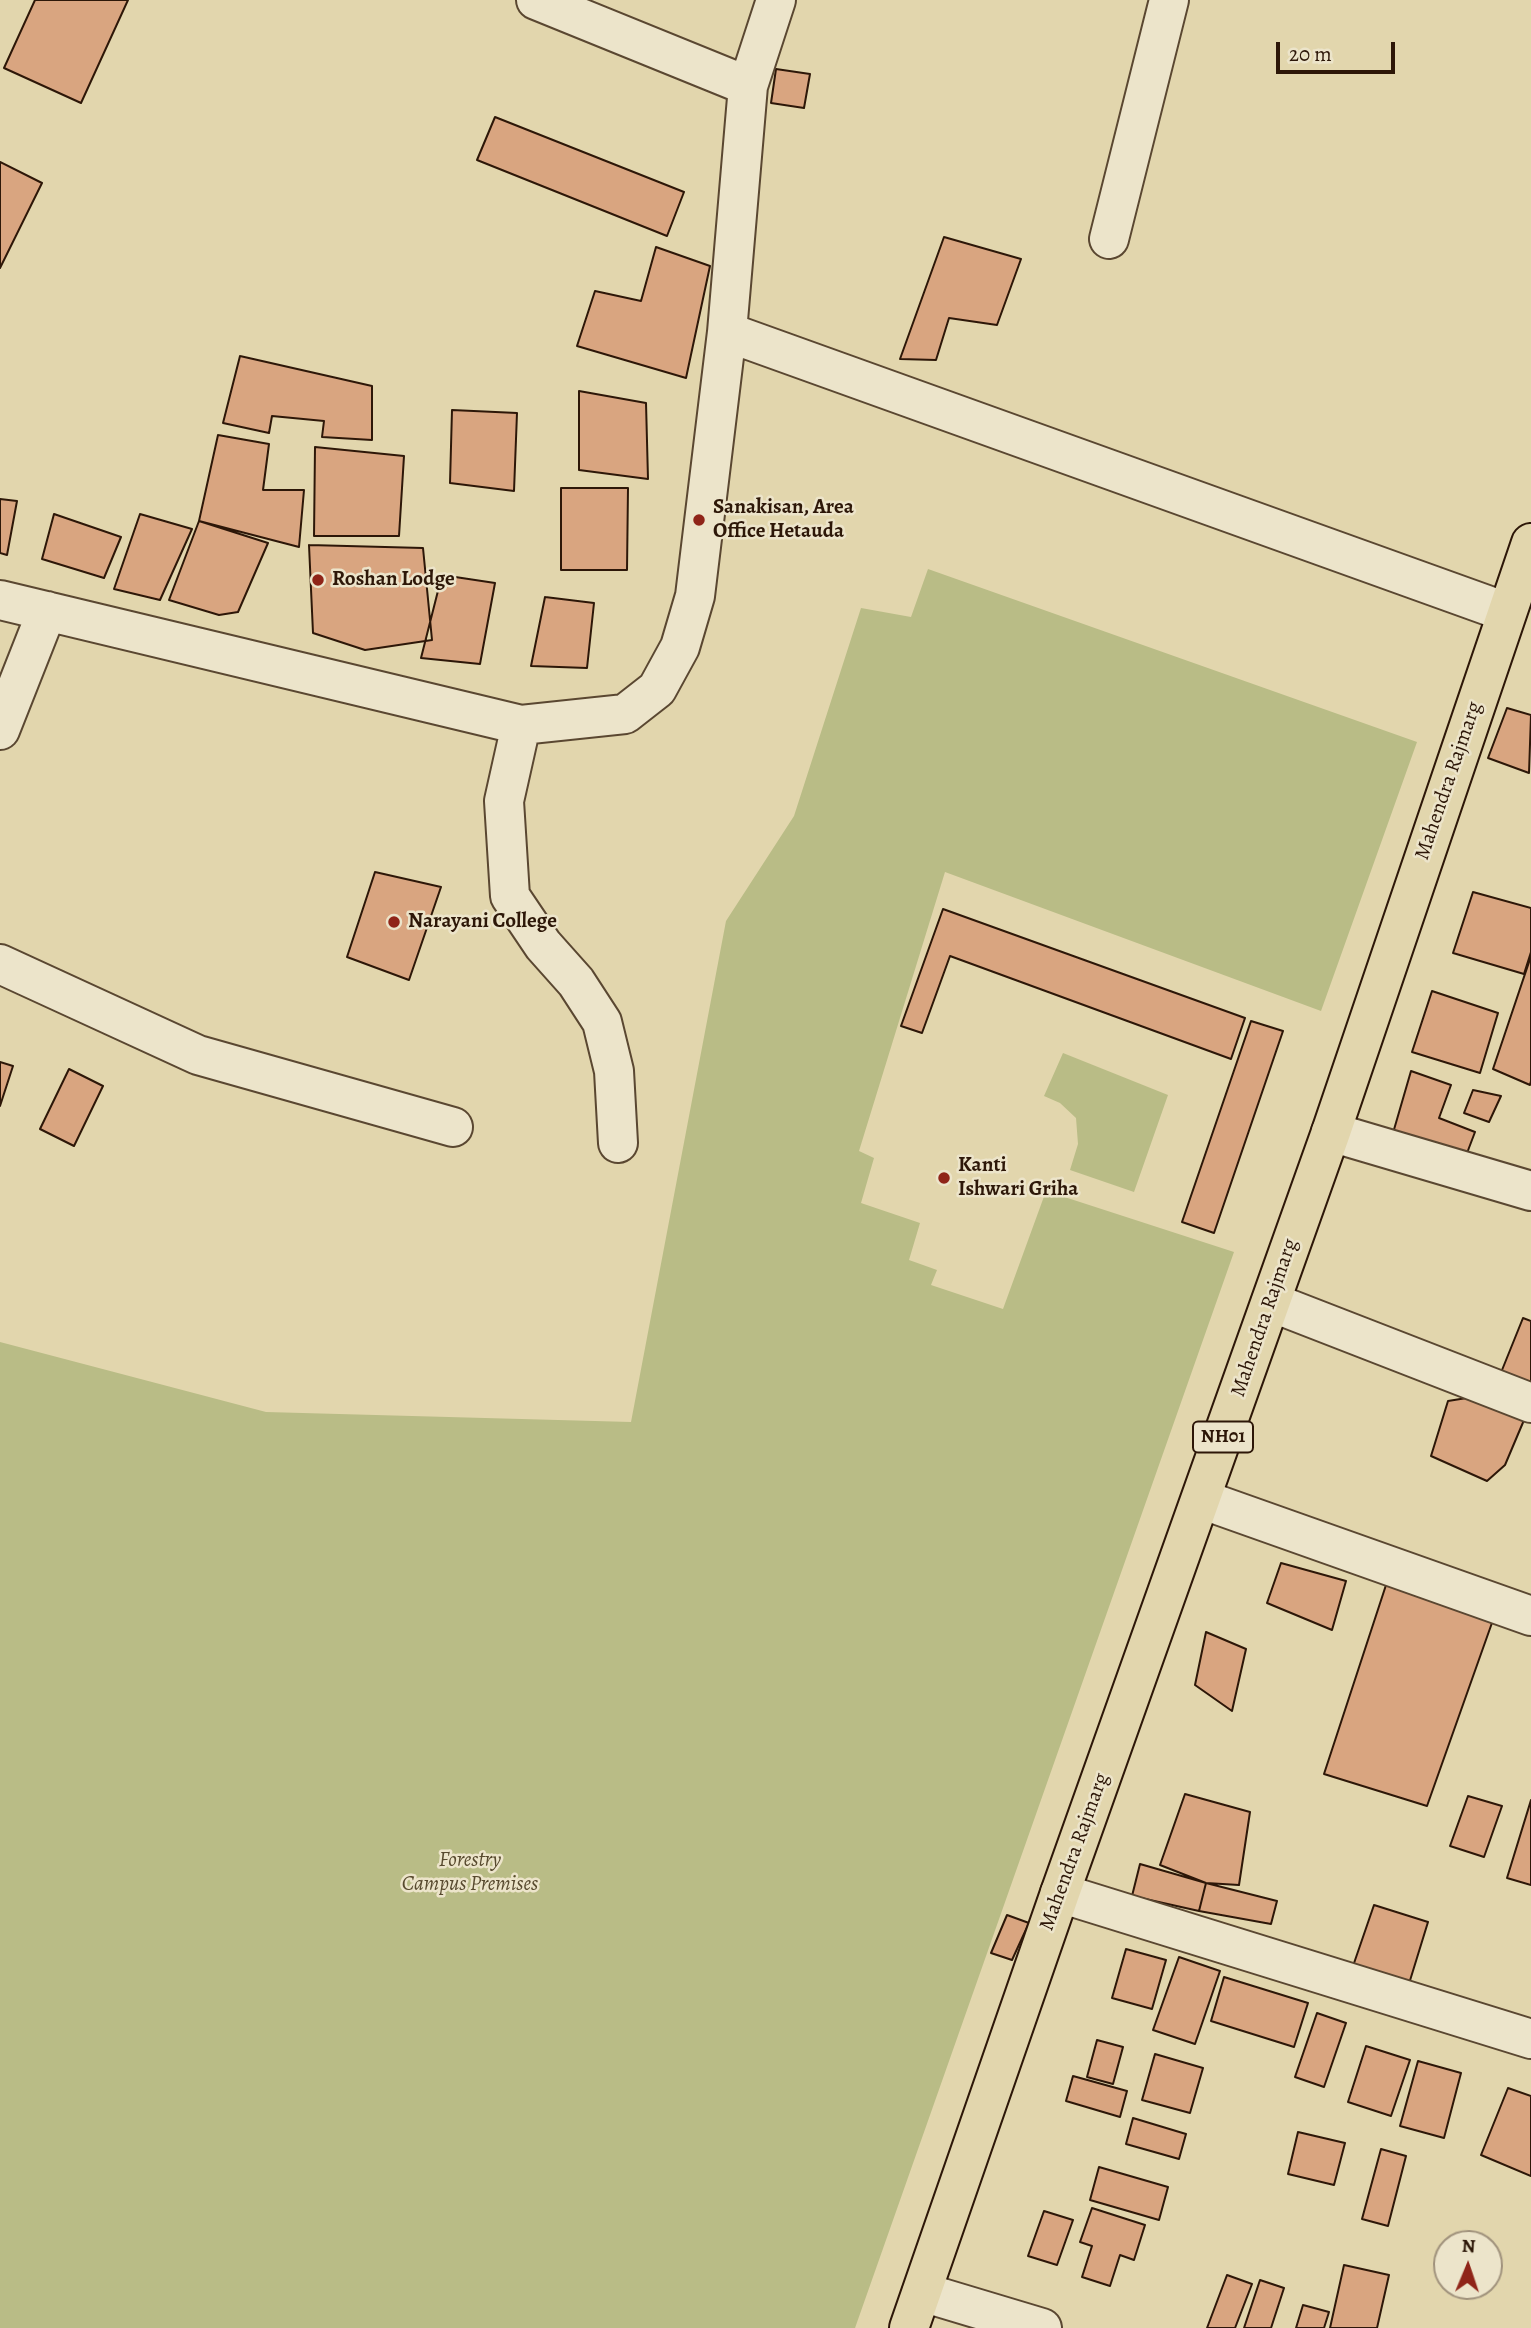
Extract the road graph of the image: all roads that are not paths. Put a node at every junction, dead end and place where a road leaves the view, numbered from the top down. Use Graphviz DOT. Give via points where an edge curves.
graph roads {
  1 [pos="536,0"];
  2 [pos="776,0"];
  3 [pos="1169,0"];
  4 [pos="748,86"];
  5 [pos="1109,239"];
  6 [pos="727,332"];
  7 [pos="1531,543"];
  8 [pos="0,600"];
  9 [pos="47,611"];
  10 [pos="1506,612"];
  11 [pos="521,725"];
  12 [pos="0,730"];
  13 [pos="0,964"];
  14 [pos="453,1127"];
  15 [pos="1331,1132"];
  16 [pos="618,1143"];
  17 [pos="1531,1191"];
  18 [pos="1271,1302"];
  19 [pos="1531,1403"];
  20 [pos="1201,1499"];
  21 [pos="1531,1616"];
  22 [pos="1060,1893"];
  23 [pos="1531,2039"];
  24 [pos="922,2292"];
  25 [pos="909,2328"];
  26 [pos="1042,2328"];
  1 -- 4 [label="street"];
  2 -- 4 [label="street"];
  3 -- 5 [label="street"];
  4 -- 6 [label="street"];
  6 -- 10 [label="street"];
  6 -- 11 [label="street" via="695,596 680,647 657,689 625,714"];
  7 -- 10 [label="highway, Mahendra Rajmarg / NH01"];
  8 -- 9 [label="street"];
  9 -- 11 [label="street"];
  9 -- 12 [label="street"];
  10 -- 15 [label="highway, Mahendra Rajmarg / NH01"];
  11 -- 16 [label="street" via="504,802 510,895 602,1022 614,1071"];
  13 -- 14 [label="street" via="198,1055"];
  15 -- 17 [label="street"];
  15 -- 18 [label="highway, Mahendra Rajmarg / NH01"];
  18 -- 19 [label="street"];
  18 -- 20 [label="highway, Mahendra Rajmarg / NH01"];
  20 -- 21 [label="street"];
  20 -- 22 [label="highway, Mahendra Rajmarg / NH01"];
  22 -- 23 [label="street"];
  22 -- 24 [label="highway, Mahendra Rajmarg / NH01"];
  24 -- 25 [label="highway, Mahendra Rajmarg / NH01"];
  24 -- 26 [label="street"];
}
